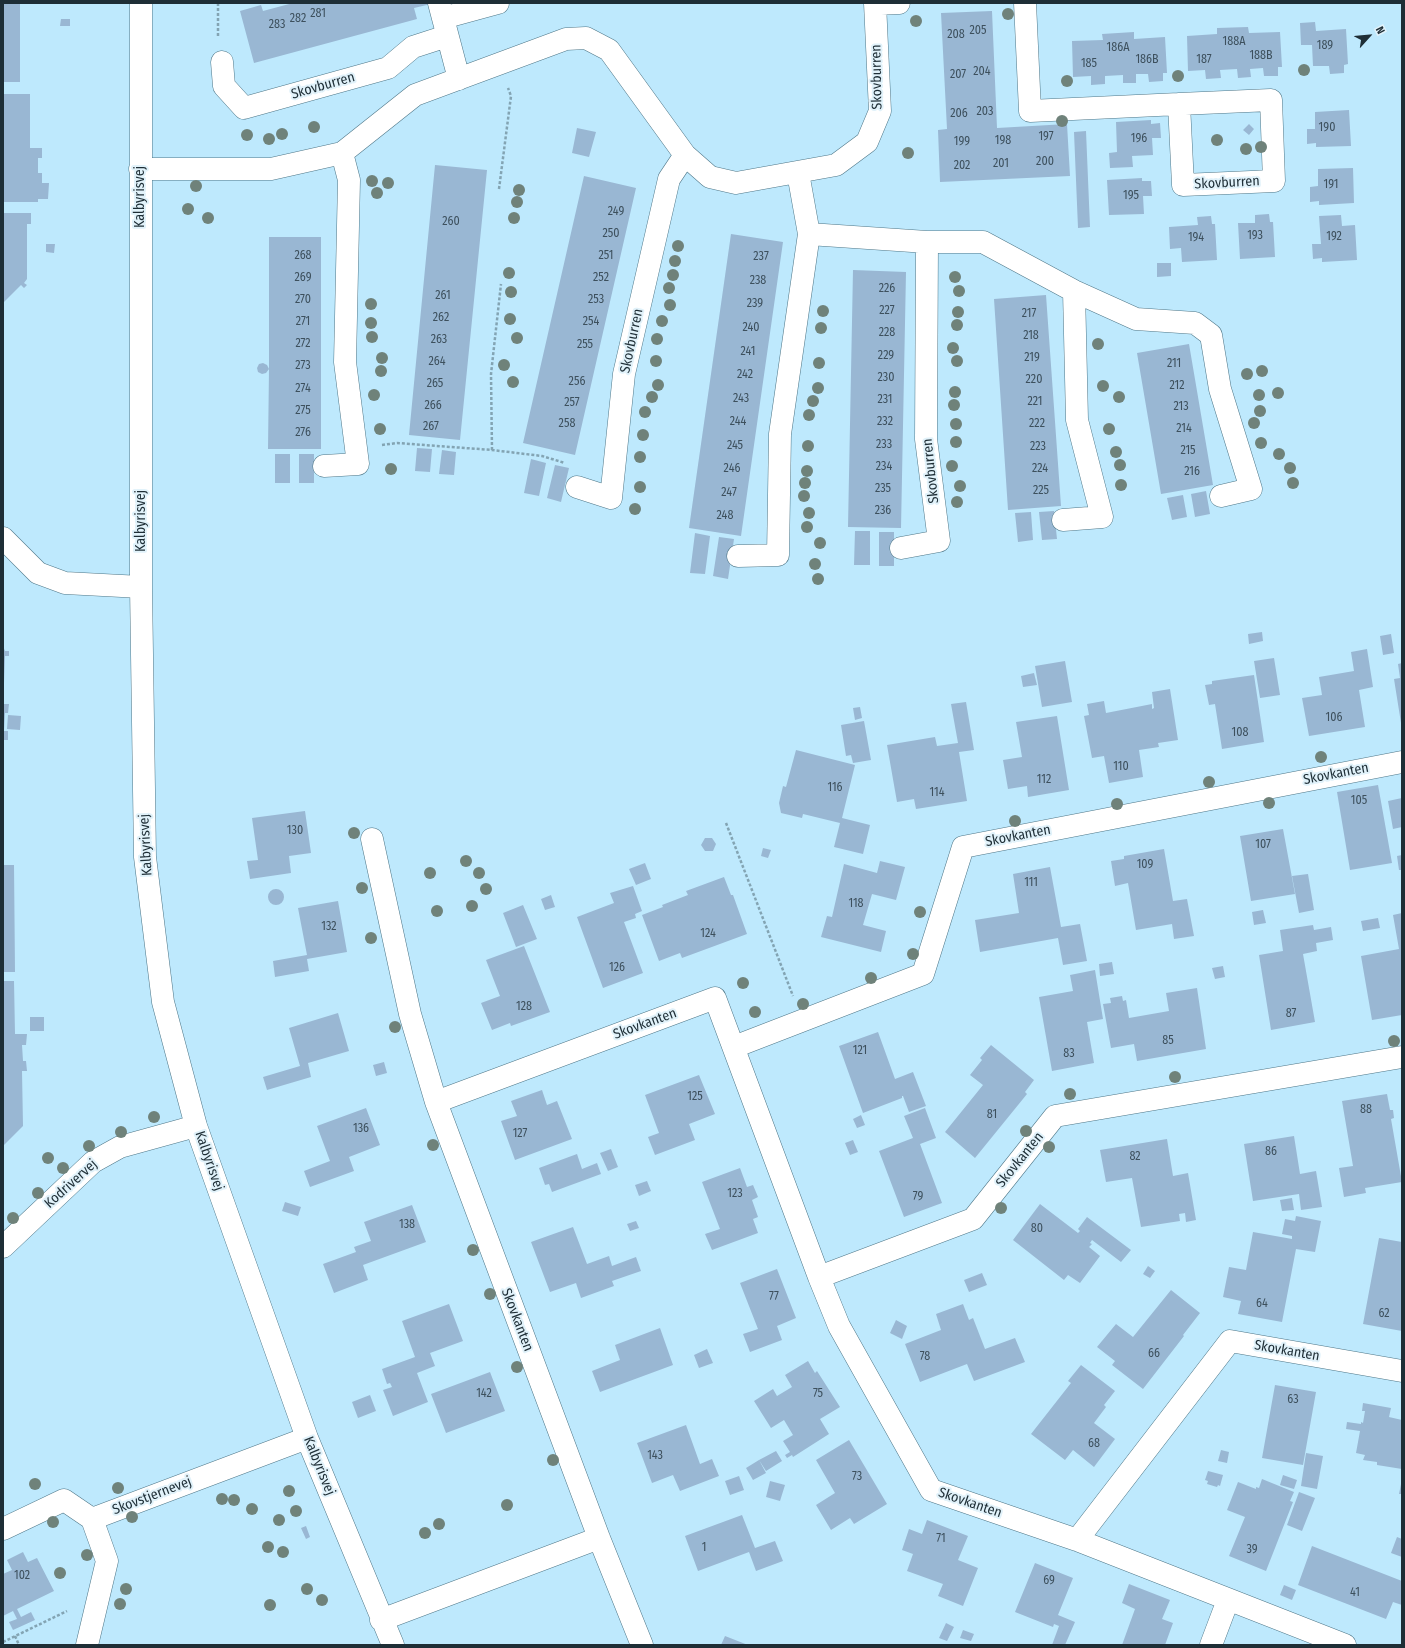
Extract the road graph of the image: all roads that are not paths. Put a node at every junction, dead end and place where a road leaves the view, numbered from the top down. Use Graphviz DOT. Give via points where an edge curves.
graph roads {
  1 [pos="140,3"];
  2 [pos="498,3"];
  3 [pos="899,3"];
  4 [pos="1025,3"];
  5 [pos="875,4"];
  6 [pos="443,19"];
  7 [pos="222,62"];
  8 [pos="459,79"];
  9 [pos="1178,104"];
  10 [pos="342,153"];
  11 [pos="685,155"];
  12 [pos="140,169"];
  13 [pos="798,173"];
  14 [pos="809,234"];
  15 [pos="927,242"];
  16 [pos="1074,291"];
  17 [pos="324,466"];
  18 [pos="576,487"];
  19 [pos="1221,496"];
  20 [pos="1063,520"];
  21 [pos="3,538"];
  22 [pos="901,548"];
  23 [pos="738,556"];
  24 [pos="141,587"];
  25 [pos="1402,762"];
  26 [pos="372,839"];
  27 [pos="734,1047"];
  28 [pos="1402,1057"];
  29 [pos="436,1102"];
  30 [pos="196,1126"];
  31 [pos="3,1247"];
  32 [pos="819,1277"];
  33 [pos="1402,1371"];
  34 [pos="307,1438"];
  35 [pos="92,1519"];
  36 [pos="3,1529"];
  37 [pos="599,1538"];
  38 [pos="1077,1540"];
  39 [pos="1228,1600"];
  40 [pos="381,1620"];
  41 [pos="87,1645"];
  42 [pos="393,1645"];
  43 [pos="642,1645"];
  44 [pos="1211,1645"];
  45 [pos="1345,1645"];
  1 -- 12 [label="street, Kalbyrisvej"];
  2 -- 6 [label="street, Skovburren"];
  3 -- 5 [label="street, Skovburren"];
  4 -- 9 [label="street, Skovburren" via="1030,111"];
  5 -- 13 [label="street, Skovburren" via="880,110 867,142 836,165"];
  6 -- 7 [label="street, Skovburren" via="388,68 244,108 224,86"];
  6 -- 8 [label="street"];
  8 -- 10 [label="street, Skovburren" via="415,95"];
  8 -- 11 [label="street, Skovburren" via="566,39 586,38 609,50"];
  9 -- 9 [label="street, Skovburren" via="1183,185 1274,181 1271,100"];
  10 -- 12 [label="street, Skovburren" via="270,169"];
  10 -- 17 [label="street" via="349,180 345,362 358,464"];
  11 -- 13 [label="street, Skovburren" via="710,177 736,183"];
  11 -- 18 [label="street, Skovburren" via="669,179 624,374 611,498"];
  12 -- 24 [label="street, Kalbyrisvej"];
  13 -- 14 [label="street"];
  14 -- 15 [label="street"];
  14 -- 23 [label="street" via="780,434 778,555"];
  15 -- 16 [label="street" via="983,242"];
  15 -- 22 [label="street, Skovburren" via="926,439 939,541"];
  16 -- 19 [label="street" via="1136,318 1195,323 1211,335 1220,389 1251,490"];
  16 -- 20 [label="street" via="1077,420 1102,517"];
  21 -- 24 [label="street" via="38,573 45,576 65,583"];
  24 -- 30 [label="street, Kalbyrisvej" via="144,857 163,1002"];
  25 -- 27 [label="street, Skovkanten" via="963,847 923,974"];
  26 -- 29 [label="street, Skovkanten" via="410,1014"];
  27 -- 29 [label="street, Skovkanten" via="715,998"];
  27 -- 32 [label="street, Skovkanten"];
  28 -- 32 [label="street, Skovkanten" via="1055,1116 973,1219"];
  29 -- 37 [label="street, Skovkanten"];
  30 -- 31 [label="street, Kodrivervej" via="120,1147 93,1162"];
  30 -- 34 [label="street, Kalbyrisvej"];
  32 -- 38 [label="street, Skovkanten" via="839,1326 931,1490"];
  33 -- 38 [label="street, Skovkanten" via="1230,1341"];
  34 -- 35 [label="street, Skovstjernevej"];
  34 -- 40 [label="street, Kalbyrisvej"];
  35 -- 36 [label="street" via="64,1500"];
  35 -- 41 [label="street" via="107,1561"];
  37 -- 40 [label="street"];
  37 -- 43 [label="street, Skovkanten"];
  38 -- 39 [label="street, Skovkanten"];
  39 -- 44 [label="street"];
  39 -- 45 [label="street, Skovkanten"];
  40 -- 42 [label="street, Kalbyrisvej"];
}
